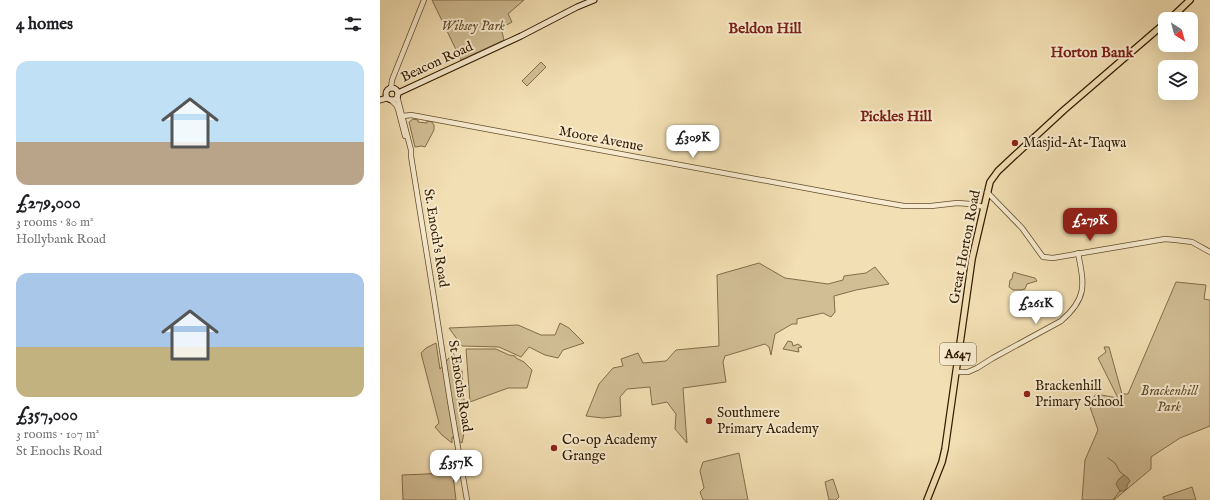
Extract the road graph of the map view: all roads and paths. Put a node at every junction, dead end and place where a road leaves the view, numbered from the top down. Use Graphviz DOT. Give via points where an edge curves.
graph roads {
  1 [pos="424,0"];
  2 [pos="594,0"];
  3 [pos="1190,0"];
  4 [pos="1177,12"];
  5 [pos="1158,29"];
  6 [pos="391,88"];
  7 [pos="398,95"];
  8 [pos="389,99"];
  9 [pos="380,100"];
  10 [pos="403,116"];
  11 [pos="411,156"];
  12 [pos="987,192"];
  13 [pos="984,207"];
  14 [pos="1210,252"];
  15 [pos="1078,253"];
  16 [pos="438,323"];
  17 [pos="956,372"];
  18 [pos="467,500"];
  19 [pos="927,500"];
  1 -- 6 [label="street"];
  2 -- 7 [label="main road, Beacon Road"];
  3 -- 4 [label="main road"];
  5 -- 12 [label="main road, Great Horton Road / A647" via="1008,161 990,182"];
  6 -- 7 [label="main road" via="396,89"];
  6 -- 8 [label="main road" via="386,92"];
  7 -- 8 [label="main road" via="394,99"];
  7 -- 10 [label="street, St. Enoch's Road"];
  8 -- 9 [label="main road"];
  8 -- 11 [label="street, St. Enoch's Road" via="398,109"];
  10 -- 11 [label="street, St. Enoch's Road"];
  10 -- 13 [label="street, Moore Avenue" via="411,115 904,206 957,203"];
  11 -- 16 [label="street, St. Enoch's Road"];
  12 -- 13 [label="main road, Great Horton Road / A647"];
  12 -- 15 [label="street" via="1022,228 1043,257 1053,258"];
  13 -- 17 [label="main road, Great Horton Road / A647" via="972,259"];
  14 -- 15 [label="street" via="1192,242 1165,239"];
  15 -- 17 [label="street" via="1083,276 1082,296 1070,313 1061,321 978,368 968,372"];
  16 -- 18 [label="street, St Enochs Road"];
  17 -- 19 [label="main road, Great Horton Road / A647" via="945,449"];
}
